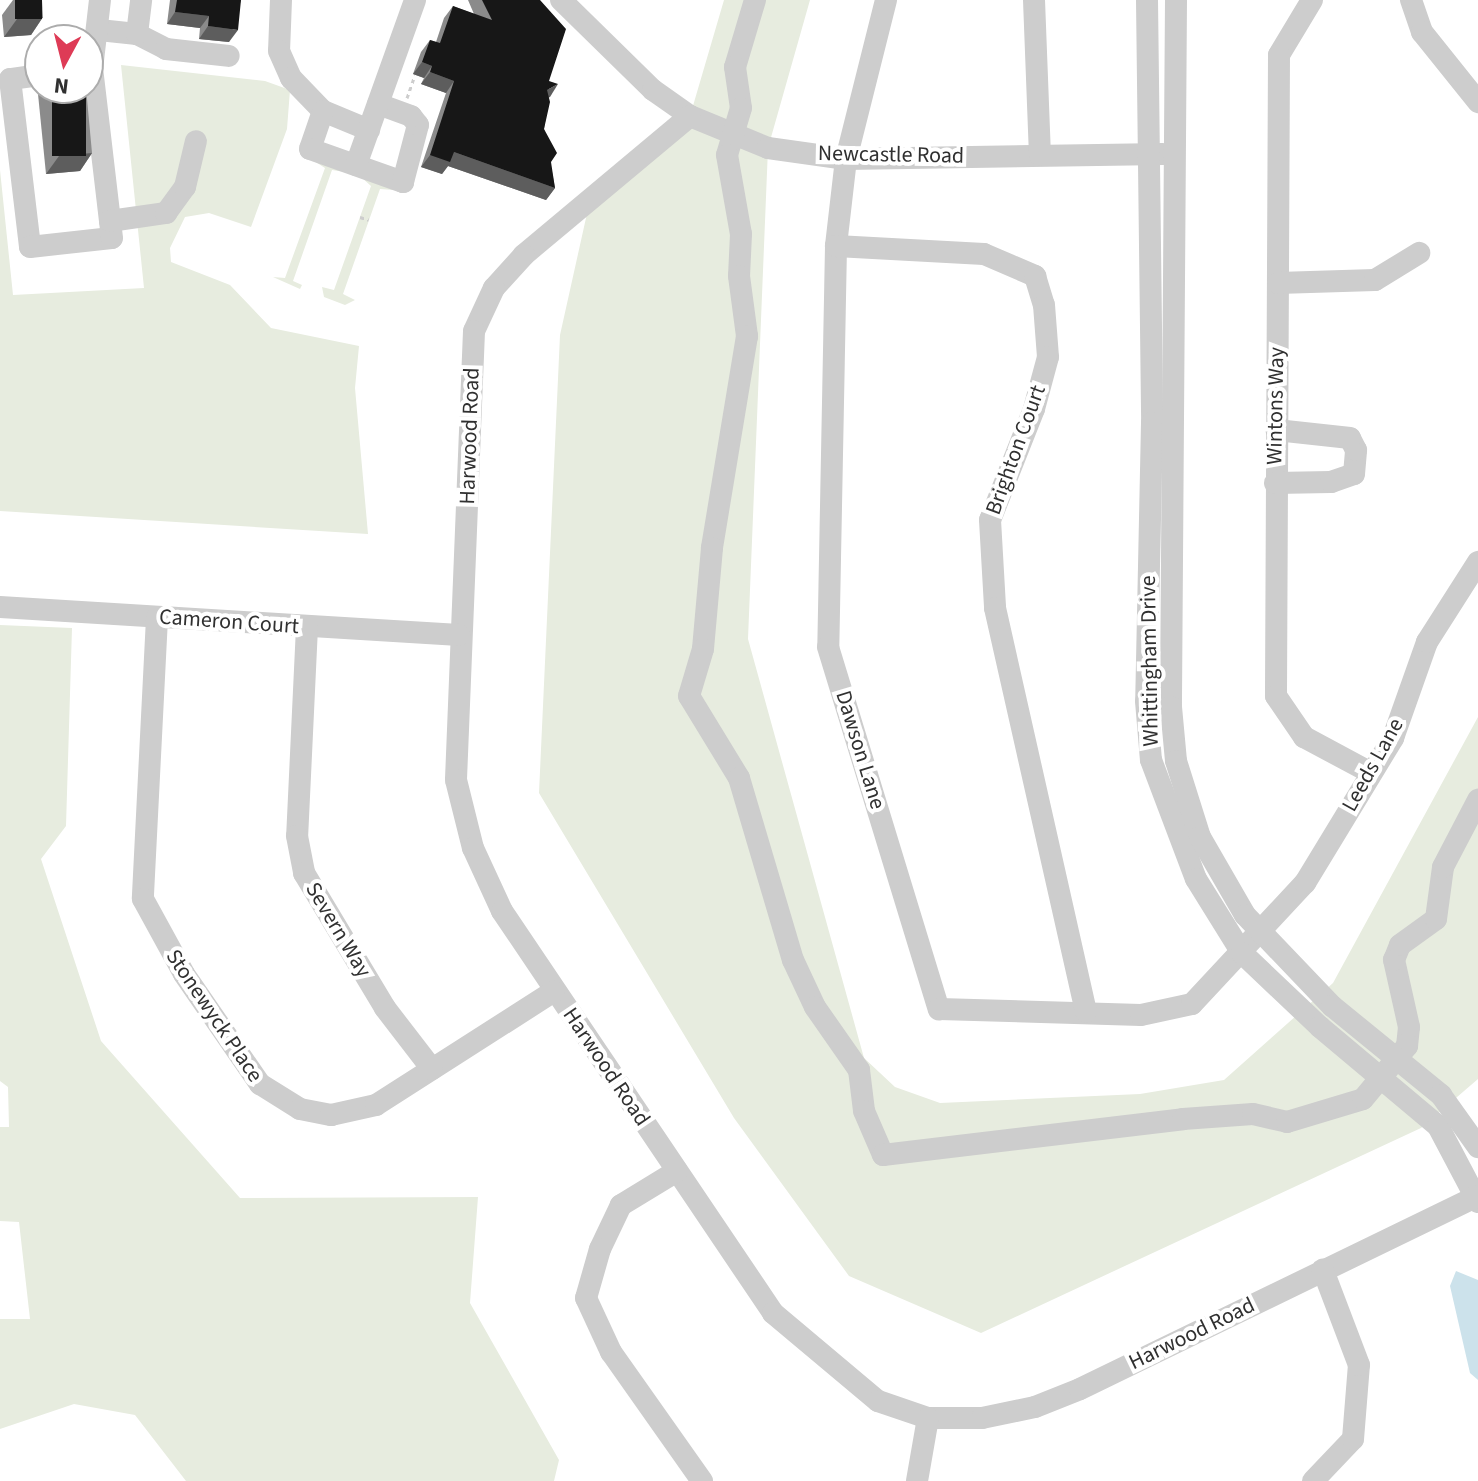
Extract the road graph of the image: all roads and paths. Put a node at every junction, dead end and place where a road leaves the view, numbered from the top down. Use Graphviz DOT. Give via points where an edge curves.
graph roads {
  1 [pos="100,0"];
  2 [pos="141,0"];
  3 [pos="281,0"];
  4 [pos="415,0"];
  5 [pos="561,0"];
  6 [pos="594,0"];
  7 [pos="755,0"];
  8 [pos="886,0"];
  9 [pos="1034,0"];
  10 [pos="1147,0"];
  11 [pos="1176,0"];
  12 [pos="1312,0"];
  13 [pos="1411,0"];
  14 [pos="577,16"];
  15 [pos="99,24"];
  16 [pos="104,31"];
  17 [pos="137,34"];
  18 [pos="229,56"];
  19 [pos="24,77"];
  20 [pos="1478,102"];
  21 [pos="95,104"];
  22 [pos="378,104"];
  23 [pos="323,111"];
  24 [pos="690,116"];
  25 [pos="369,130"];
  26 [pos="734,137"];
  27 [pos="196,141"];
  28 [pos="1152,154"];
  29 [pos="1177,154"];
  30 [pos="1040,155"];
  31 [pos="846,159"];
  32 [pos="356,165"];
  33 [pos="360,217"];
  34 [pos="369,220"];
  35 [pos="110,221"];
  36 [pos="836,246"];
  37 [pos="1419,253"];
  38 [pos="1278,283"];
  39 [pos="1276,430"];
  40 [pos="1275,483"];
  41 [pos="1478,562"];
  42 [pos="0,607"];
  43 [pos="157,618"];
  44 [pos="307,627"];
  45 [pos="459,635"];
  46 [pos="1371,773"];
  47 [pos="1478,800"];
  48 [pos="1263,933"];
  49 [pos="1242,953"];
  50 [pos="554,991"];
  51 [pos="1086,1012"];
  52 [pos="1398,1057"];
  53 [pos="432,1069"];
  54 [pos="1380,1077"];
  55 [pos="1478,1147"];
  56 [pos="677,1171"];
  57 [pos="1477,1198"];
  58 [pos="1323,1270"];
  59 [pos="928,1418"];
  60 [pos="702,1481"];
  61 [pos="917,1481"];
  62 [pos="1313,1481"];
  1 -- 15 [label="street"];
  2 -- 17 [label="street"];
  3 -- 23 [label="street" via="279,51 291,78"];
  4 -- 22 [label="street"];
  5 -- 14 [label="street, Newcastle Road"];
  6 -- 14 [label="street"];
  7 -- 26 [label="street" via="735,67 741,108"];
  8 -- 31 [label="street, Dawson Lane"];
  9 -- 30 [label="street"];
  10 -- 28 [label="street, Whittingham Drive"];
  11 -- 29 [label="street, Whittingham Drive"];
  12 -- 38 [label="street, Wintons Way" via="1279,55"];
  13 -- 20 [label="street" via="1422,32"];
  14 -- 24 [label="street, Newcastle Road" via="653,90"];
  16 -- 17 [label="street"];
  17 -- 18 [label="street" via="166,49"];
  19 -- 35 [label="street" via="10,79 30,247 112,238"];
  21 -- 35 [label="street"];
  22 -- 25 [label="street"];
  22 -- 32 [label="street" via="411,116 418,125 403,182"];
  23 -- 25 [label="street"];
  23 -- 32 [label="street" via="310,149"];
  24 -- 26 [label="street, Newcastle Road"];
  24 -- 45 [label="street, Harwood Road" via="524,255 494,288 474,331"];
  25 -- 32 [label="street"];
  26 -- 31 [label="street, Newcastle Road" via="768,148"];
  26 -- 54 [label="street" via="728,168 741,234 739,276 747,336 712,548 703,649 689,696 739,778 793,960 815,1007 859,1070 864,1111 877,1146 892,1158 921,1148 972,1148 1183,1119 1253,1114 1277,1122 1296,1121 1328,1107 1356,1103"];
  27 -- 35 [label="street" via="185,187 166,213"];
  28 -- 29 [label="street, Newcastle Road"];
  28 -- 30 [label="street, Newcastle Road"];
  28 -- 49 [label="street, Whittingham Drive" via="1146,647 1151,760 1196,879"];
  29 -- 48 [label="street, Whittingham Drive" via="1171,691 1176,761 1200,837 1245,915"];
  30 -- 31 [label="street, Newcastle Road"];
  31 -- 36 [label="street, Dawson Lane"];
  33 -- 34 [label="path"];
  36 -- 51 [label="street, Dawson Lane" via="828,647 939,1009"];
  36 -- 51 [label="street, Brighton Court" via="984,254 1035,276 1044,305 1048,357 1034,409 990,520 995,608"];
  37 -- 38 [label="street" via="1375,280"];
  38 -- 39 [label="street, Wintons Way"];
  39 -- 40 [label="street, Wintons Way"];
  39 -- 40 [label="street" via="1350,438 1356,450 1354,474 1331,482"];
  40 -- 46 [label="street, Wintons Way" via="1276,696 1304,737"];
  41 -- 46 [label="street, Leeds Lane" via="1427,642 1393,738"];
  42 -- 43 [label="street, Cameron Court"];
  43 -- 44 [label="street, Cameron Court"];
  43 -- 53 [label="street, Stonewyck Place" via="143,899 184,974 260,1084 300,1109 331,1115 376,1105"];
  44 -- 45 [label="street, Cameron Court"];
  44 -- 53 [label="street, Severn Way" via="297,836 304,873 385,1008"];
  45 -- 50 [label="street, Harwood Road" via="456,780 473,848 502,911"];
  46 -- 48 [label="street, Leeds Lane" via="1305,883"];
  47 -- 52 [label="street" via="1443,867 1436,919 1400,945 1394,960 1409,1027 1407,1046"];
  48 -- 49 [label="street, Leeds Lane"];
  48 -- 52 [label="street, Whittingham Drive" via="1332,1006"];
  49 -- 51 [label="street, Dawson Lane" via="1192,1004 1141,1015"];
  49 -- 54 [label="street, Whittingham Drive"];
  50 -- 53 [label="street, Stonewyck Place"];
  50 -- 56 [label="street, Harwood Road"];
  52 -- 54 [label="street"];
  52 -- 55 [label="street, Whittingham Drive" via="1441,1095"];
  54 -- 57 [label="street, Whittingham Drive" via="1438,1126"];
  56 -- 59 [label="street, Harwood Road" via="773,1313 878,1401"];
  56 -- 60 [label="street" via="621,1205 586,1298 611,1352"];
  57 -- 58 [label="street, Harwood Road"];
  58 -- 59 [label="street, Harwood Road" via="1035,1407 982,1418"];
  58 -- 62 [label="street" via="1359,1365 1353,1439"];
  59 -- 61 [label="street"];
}
